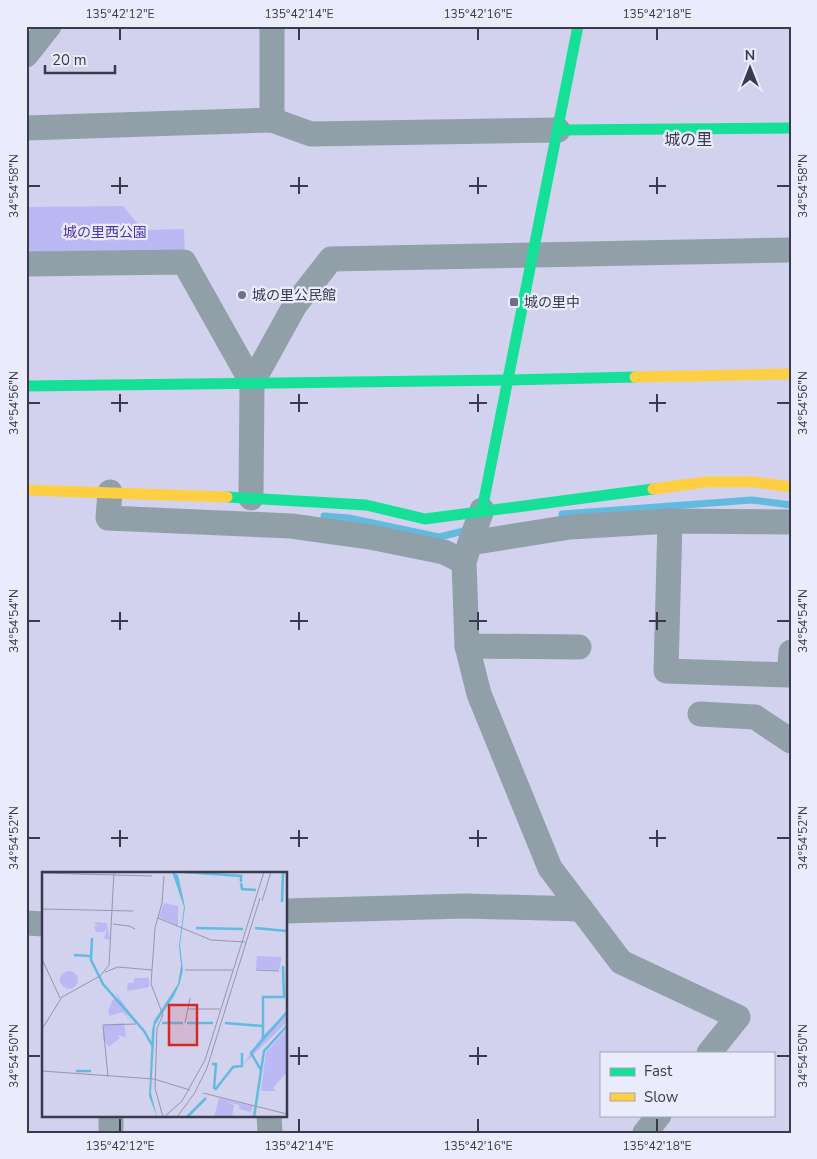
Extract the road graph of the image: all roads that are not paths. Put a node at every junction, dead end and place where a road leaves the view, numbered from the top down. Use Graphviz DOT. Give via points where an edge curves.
graph roads {
  1 [pos="49,26"];
  2 [pos="272,26"];
  3 [pos="578,26"];
  4 [pos="26,55"];
  5 [pos="272,120"];
  6 [pos="26,128"];
  7 [pos="791,128"];
  8 [pos="558,130"];
  9 [pos="791,250"];
  10 [pos="533,256"];
  11 [pos="26,264"];
  12 [pos="791,374"];
  13 [pos="509,380"];
  14 [pos="252,383"];
  15 [pos="26,386"];
  16 [pos="791,487"];
  17 [pos="26,490"];
  18 [pos="110,492"];
  19 [pos="251,498"];
  20 [pos="482,510"];
  21 [pos="670,521"];
  22 [pos="791,522"];
  23 [pos="467,552"];
  24 [pos="467,646"];
  25 [pos="579,647"];
  26 [pos="791,652"];
  27 [pos="700,714"];
  28 [pos="791,741"];
  29 [pos="580,909"];
  30 [pos="288,911"];
  31 [pos="26,923"];
  32 [pos="42,924"];
  33 [pos="710,1052"];
  34 [pos="111,1116"];
  35 [pos="269,1116"];
  36 [pos="658,1116"];
  37 [pos="110,1133"];
  38 [pos="270,1133"];
  39 [pos="644,1133"];
  1 -- 4 [label="street"];
  2 -- 5 [label="street"];
  3 -- 8 [label="street"];
  5 -- 6 [label="street"];
  5 -- 8 [label="street" via="311,134"];
  7 -- 8 [label="street"];
  8 -- 10 [label="street"];
  9 -- 10 [label="street"];
  10 -- 13 [label="street"];
  10 -- 14 [label="street" via="331,259 295,305"];
  11 -- 14 [label="street" via="184,262"];
  12 -- 13 [label="street"];
  13 -- 14 [label="street"];
  13 -- 20 [label="street"];
  14 -- 15 [label="street"];
  14 -- 19 [label="street"];
  16 -- 20 [label="street" via="755,482 706,482"];
  17 -- 18 [label="street"];
  18 -- 19 [label="street"];
  18 -- 23 [label="street" via="108,518 291,526 444,552"];
  19 -- 20 [label="street" via="366,505 425,519"];
  20 -- 23 [label="street"];
  21 -- 22 [label="street"];
  21 -- 23 [label="street" via="570,527"];
  21 -- 26 [label="street" via="666,671 789,674"];
  23 -- 24 [label="street"];
  24 -- 25 [label="street"];
  24 -- 29 [label="street" via="479,694 550,868"];
  27 -- 28 [label="street" via="755,717"];
  29 -- 30 [label="street" via="465,906"];
  29 -- 33 [label="street" via="620,962 738,1017"];
  31 -- 32 [label="street"];
  34 -- 37 [label="street"];
  35 -- 38 [label="street"];
  36 -- 39 [label="street"];
}
